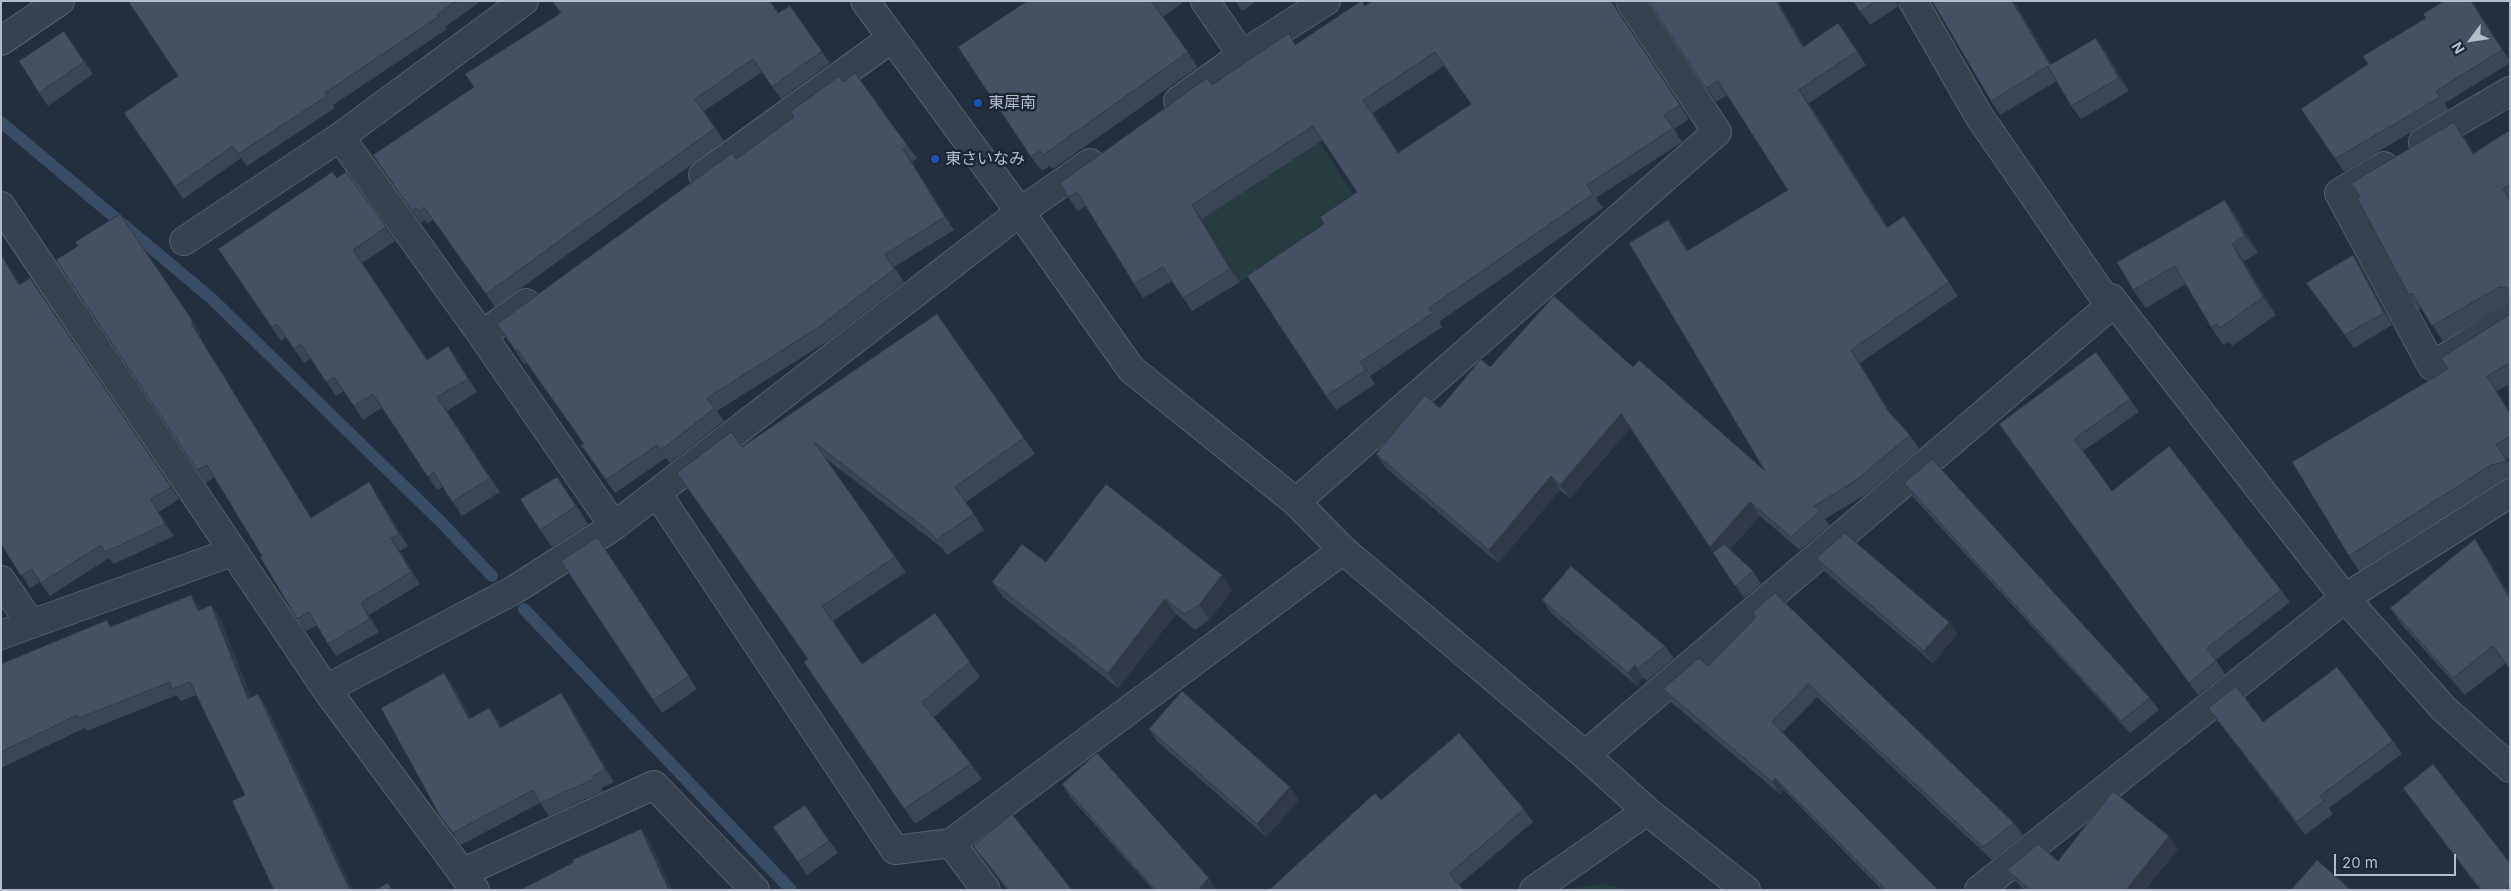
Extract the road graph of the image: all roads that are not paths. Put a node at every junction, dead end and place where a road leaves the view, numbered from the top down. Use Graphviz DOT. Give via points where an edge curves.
graph roads {
  1 [pos="60,1"];
  2 [pos="524,1"];
  3 [pos="865,1"];
  4 [pos="1205,1"];
  5 [pos="1326,1"];
  6 [pos="1630,1"];
  7 [pos="1913,1"];
  8 [pos="892,38"];
  9 [pos="1,41"];
  10 [pos="1242,55"];
  11 [pos="2510,91"];
  12 [pos="1155,117"];
  13 [pos="340,138"];
  14 [pos="1107,151"];
  15 [pos="683,190"];
  16 [pos="1,206"];
  17 [pos="1020,212"];
  18 [pos="184,241"];
  19 [pos="547,288"];
  20 [pos="2110,306"];
  21 [pos="2510,317"];
  22 [pos="482,335"];
  23 [pos="657,493"];
  24 [pos="2510,493"];
  25 [pos="1296,502"];
  26 [pos="614,526"];
  27 [pos="1342,550"];
  28 [pos="232,552"];
  29 [pos="1,580"];
  30 [pos="2345,598"];
  31 [pos="31,624"];
  32 [pos="1,635"];
  33 [pos="326,689"];
  34 [pos="1585,755"];
  35 [pos="2510,768"];
  36 [pos="1647,811"];
  37 [pos="952,843"];
  38 [pos="469,881"];
  39 [pos="755,890"];
  40 [pos="986,890"];
  41 [pos="1534,890"];
  42 [pos="1746,890"];
  43 [pos="1979,890"];
  1 -- 9 [label="street"];
  2 -- 13 [label="street"];
  3 -- 8 [label="street"];
  4 -- 10 [label="street"];
  5 -- 10 [label="street"];
  6 -- 25 [label="street" via="1717,132"];
  7 -- 20 [label="street" via="1979,116"];
  8 -- 15 [label="street"];
  8 -- 17 [label="street"];
  10 -- 12 [label="street"];
  11 -- 21 [label="street" via="2339,193 2432,366"];
  13 -- 18 [label="street"];
  13 -- 22 [label="street"];
  14 -- 17 [label="street"];
  16 -- 28 [label="street"];
  17 -- 23 [label="street"];
  17 -- 25 [label="street" via="1131,369"];
  19 -- 22 [label="street"];
  20 -- 30 [label="street" via="2111,298"];
  20 -- 34 [label="street"];
  22 -- 26 [label="street"];
  23 -- 26 [label="street"];
  23 -- 37 [label="street" via="895,850"];
  24 -- 30 [label="street"];
  25 -- 27 [label="street"];
  26 -- 33 [label="street" via="514,590"];
  27 -- 34 [label="street"];
  27 -- 37 [label="street"];
  28 -- 31 [label="street"];
  28 -- 33 [label="street"];
  29 -- 31 [label="street"];
  30 -- 35 [label="street" via="2444,709"];
  30 -- 43 [label="street"];
  31 -- 32 [label="street"];
  33 -- 38 [label="street"];
  34 -- 36 [label="street"];
  36 -- 41 [label="street"];
  36 -- 42 [label="street"];
  37 -- 40 [label="street"];
  38 -- 39 [label="street" via="654,785"];
}
